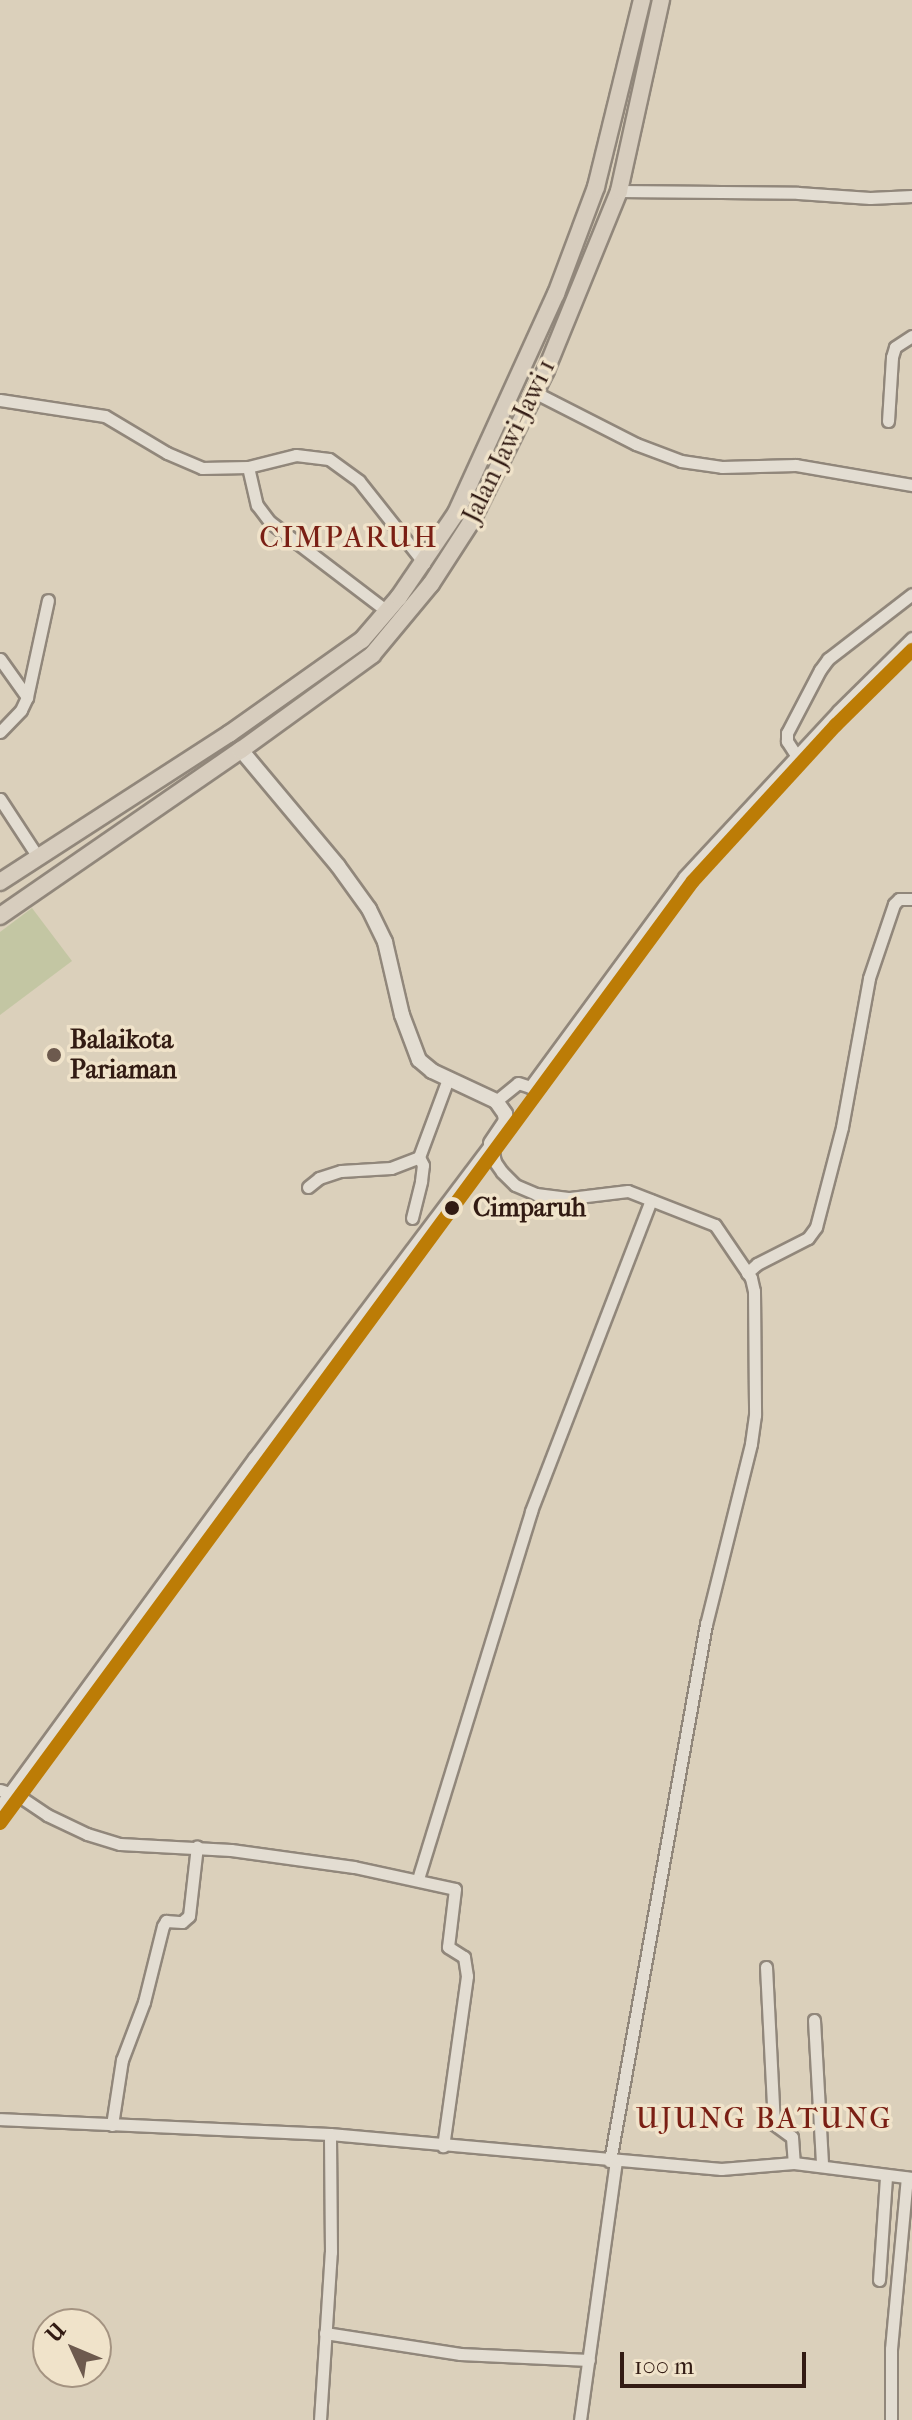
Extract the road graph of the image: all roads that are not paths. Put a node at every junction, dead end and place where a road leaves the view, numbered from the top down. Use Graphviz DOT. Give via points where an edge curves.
graph roads {
  1 [pos="642,0"];
  2 [pos="661,0"];
  3 [pos="638,19"];
  4 [pos="657,21"];
  5 [pos="619,191"];
  6 [pos="912,196"];
  7 [pos="556,294"];
  8 [pos="574,302"];
  9 [pos="912,336"];
  10 [pos="534,392"];
  11 [pos="0,400"];
  12 [pos="888,421"];
  13 [pos="248,467"];
  14 [pos="912,485"];
  15 [pos="424,563"];
  16 [pos="912,594"];
  17 [pos="48,600"];
  18 [pos="387,611"];
  19 [pos="912,638"];
  20 [pos="367,647"];
  21 [pos="0,659"];
  22 [pos="27,697"];
  23 [pos="0,732"];
  24 [pos="241,750"];
  25 [pos="796,755"];
  26 [pos="143,789"];
  27 [pos="0,799"];
  28 [pos="154,811"];
  29 [pos="38,857"];
  30 [pos="0,882"];
  31 [pos="912,899"];
  32 [pos="0,916"];
  33 [pos="448,1079"];
  34 [pos="498,1099"];
  35 [pos="491,1143"];
  36 [pos="419,1157"];
  37 [pos="308,1187"];
  38 [pos="651,1200"];
  39 [pos="412,1218"];
  40 [pos="747,1273"];
  41 [pos="5,1791"];
  42 [pos="0,1806"];
  43 [pos="197,1846"];
  44 [pos="418,1879"];
  45 [pos="766,1967"];
  46 [pos="814,2020"];
  47 [pos="0,2119"];
  48 [pos="112,2125"];
  49 [pos="330,2134"];
  50 [pos="443,2146"];
  51 [pos="613,2161"];
  52 [pos="794,2163"];
  53 [pos="822,2165"];
  54 [pos="886,2178"];
  55 [pos="910,2178"];
  56 [pos="879,2280"];
  57 [pos="325,2333"];
  58 [pos="589,2360"];
  59 [pos="320,2420"];
  60 [pos="580,2420"];
  61 [pos="891,2420"];
  1 -- 3 [label="main road, Jalan Jawi-Jawi 1"];
  2 -- 4 [label="main road, Jalan Jawi-Jawi 1"];
  3 -- 4 [label="main road"];
  3 -- 7 [label="main road, Jalan Jawi-Jawi 1" via="596,187"];
  4 -- 5 [label="main road, Jalan Jawi-Jawi 1"];
  5 -- 6 [label="street"];
  5 -- 8 [label="main road, Jalan Jawi-Jawi 1"];
  7 -- 8 [label="main road"];
  7 -- 15 [label="main road, Jalan Jawi-Jawi 1" via="456,513"];
  8 -- 10 [label="main road, Jalan Jawi-Jawi 1"];
  9 -- 12 [label="street" via="895,347 892,357"];
  10 -- 14 [label="street" via="636,444 691,463 796,465"];
  10 -- 20 [label="main road, Jalan Jawi-Jawi 1" via="471,522 431,584"];
  11 -- 13 [label="street" via="105,416 202,468"];
  13 -- 15 [label="street" via="296,455 338,463 359,481"];
  13 -- 18 [label="street" via="257,505 270,522"];
  15 -- 18 [label="main road, Jalan Jawi-Jawi 1"];
  16 -- 25 [label="street" via="820,670 787,733"];
  17 -- 22 [label="street"];
  18 -- 20 [label="main road, Jalan Jawi-Jawi 1"];
  19 -- 25 [label="street"];
  20 -- 24 [label="main road, Jalan Jawi-Jawi 1"];
  20 -- 26 [label="main road, Jalan Jawi-Jawi 1"];
  21 -- 22 [label="street"];
  22 -- 23 [label="street"];
  24 -- 28 [label="main road, Jalan Jawi-Jawi 1"];
  24 -- 33 [label="street" via="369,909 385,942 412,1049 432,1071"];
  25 -- 34 [label="street" via="684,877 530,1087 518,1083"];
  26 -- 28 [label="main road"];
  26 -- 29 [label="main road, Jalan Jawi-Jawi 1"];
  27 -- 29 [label="street"];
  28 -- 32 [label="main road, Jalan Jawi-Jawi 1"];
  29 -- 30 [label="main road, Jalan Jawi-Jawi 1"];
  31 -- 40 [label="street" via="894,904 869,978 842,1127 816,1227 808,1238"];
  33 -- 34 [label="street"];
  33 -- 36 [label="street"];
  34 -- 35 [label="street" via="506,1121"];
  35 -- 38 [label="street" via="502,1172 536,1194 570,1198 628,1191"];
  35 -- 41 [label="street"];
  36 -- 37 [label="street" via="391,1168 341,1171"];
  36 -- 39 [label="street" via="423,1165"];
  38 -- 40 [label="street" via="715,1225"];
  38 -- 44 [label="street" via="531,1511"];
  40 -- 51 [label="street" via="754,1291 751,1444 706,1624"];
  41 -- 42 [label="street"];
  41 -- 43 [label="street" via="101,1839"];
  43 -- 44 [label="street"];
  43 -- 48 [label="street" via="189,1916 163,1926 144,2002 122,2060"];
  44 -- 50 [label="street" via="455,1889 448,1947 467,1963"];
  45 -- 52 [label="street" via="773,2118 776,2127 792,2137"];
  46 -- 53 [label="street"];
  47 -- 48 [label="street"];
  48 -- 49 [label="street"];
  49 -- 50 [label="street"];
  49 -- 57 [label="street"];
  50 -- 51 [label="street"];
  51 -- 52 [label="street" via="721,2169"];
  51 -- 58 [label="street"];
  52 -- 53 [label="street"];
  53 -- 54 [label="street"];
  54 -- 55 [label="street"];
  54 -- 56 [label="street"];
  55 -- 61 [label="street" via="891,2349"];
  57 -- 58 [label="street" via="460,2354"];
  57 -- 59 [label="street"];
  58 -- 60 [label="street"];
}
